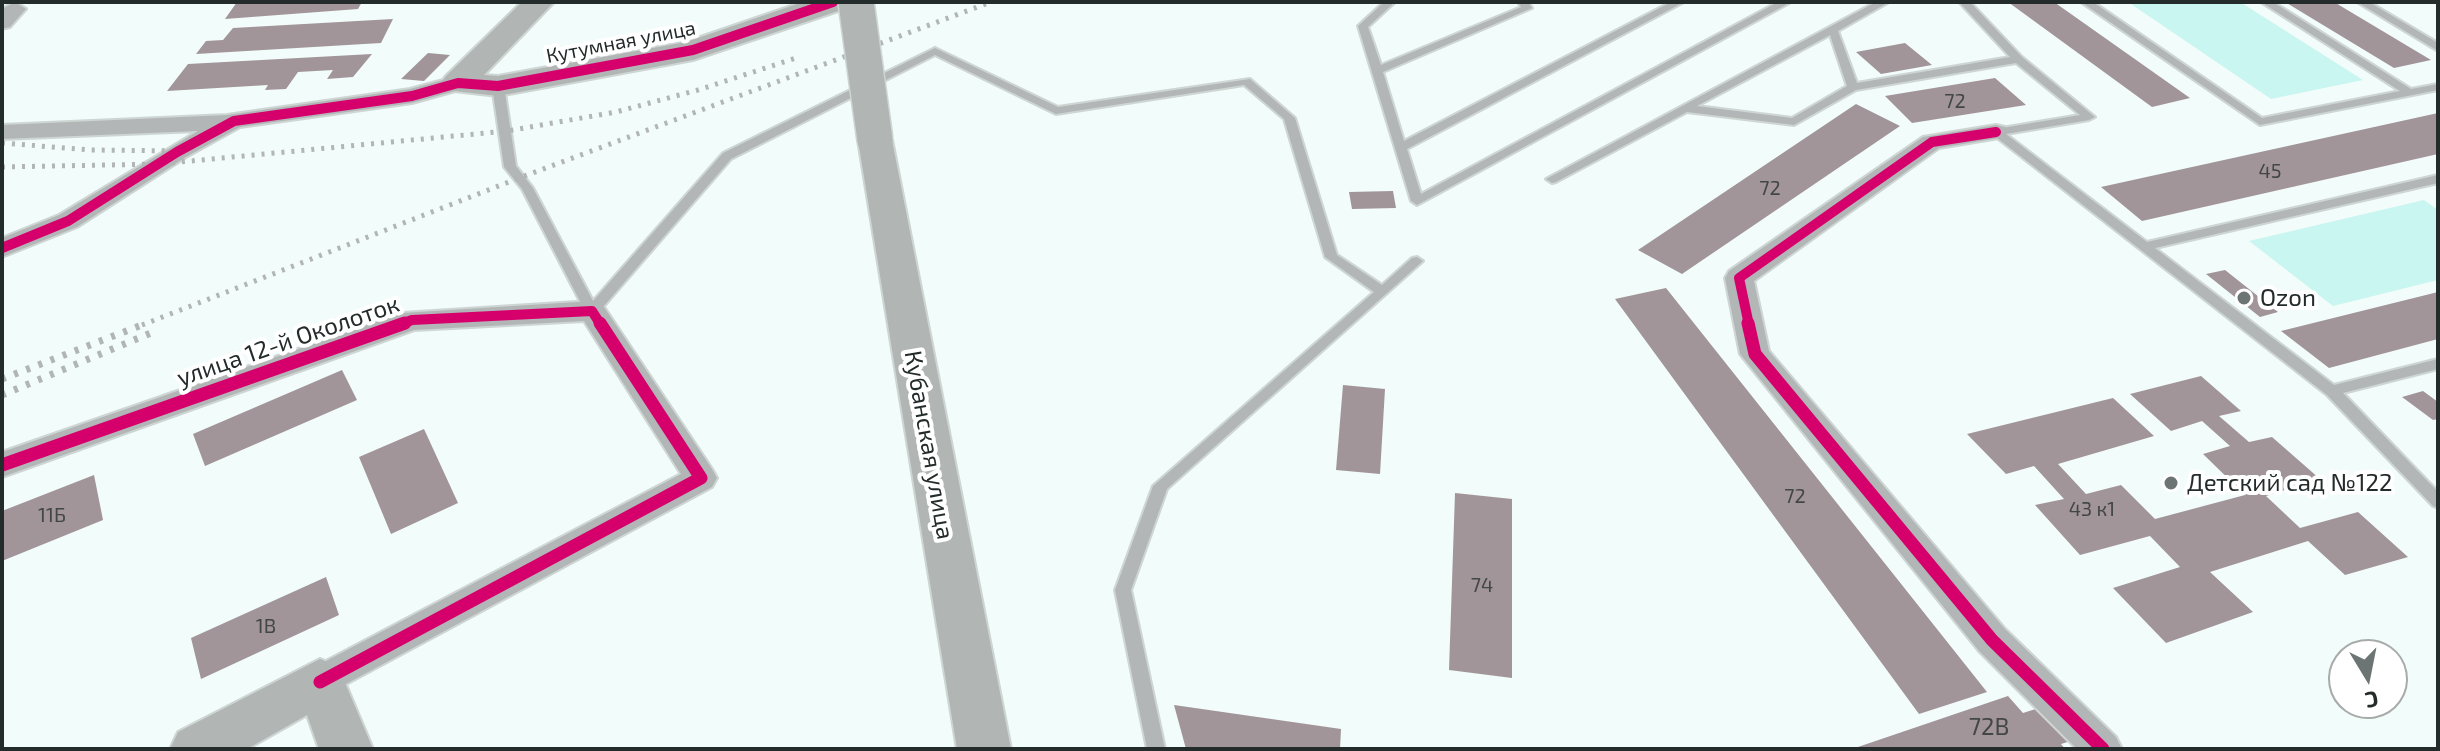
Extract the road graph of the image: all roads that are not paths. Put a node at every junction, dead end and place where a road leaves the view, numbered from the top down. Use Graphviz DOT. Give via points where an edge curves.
graph roads {
  1 [pos="539,2"];
  2 [pos="833,2"];
  3 [pos="856,2"];
  4 [pos="1390,2"];
  5 [pos="1523,2"];
  6 [pos="1679,2"];
  7 [pos="1786,2"];
  8 [pos="1884,2"];
  9 [pos="1964,2"];
  10 [pos="2086,2"];
  11 [pos="2266,2"];
  12 [pos="2362,2"];
  13 [pos="1833,30"];
  14 [pos="2438,48"];
  15 [pos="2018,59"];
  16 [pos="1376,71"];
  17 [pos="458,83"];
  18 [pos="498,86"];
  19 [pos="1853,87"];
  20 [pos="2438,87"];
  21 [pos="2410,93"];
  22 [pos="1685,108"];
  23 [pos="234,121"];
  24 [pos="2,132"];
  25 [pos="1996,132"];
  26 [pos="1400,148"];
  27 [pos="1552,179"];
  28 [pos="2438,179"];
  29 [pos="2147,246"];
  30 [pos="2,248"];
  31 [pos="1417,261"];
  32 [pos="1381,290"];
  33 [pos="592,311"];
  34 [pos="2438,364"];
  35 [pos="2332,391"];
  36 [pos="2,465"];
  37 [pos="2438,502"];
  38 [pos="320,682"];
  39 [pos="197,749"];
  40 [pos="346,749"];
  41 [pos="984,749"];
  42 [pos="1156,749"];
  43 [pos="2103,749"];
  1 -- 17 [label="main road"];
  2 -- 18 [label="main road, Кутумная улица" via="693,50"];
  3 -- 41 [label="main road, Кубанская улица, bridge" via="875,140"];
  4 -- 16 [label="lane" via="1363,26"];
  5 -- 16 [label="lane" via="1527,8"];
  6 -- 26 [label="lane"];
  7 -- 26 [label="lane" via="1417,201"];
  8 -- 13 [label="lane"];
  9 -- 15 [label="lane"];
  10 -- 21 [label="lane" via="2260,122"];
  11 -- 21 [label="lane"];
  12 -- 14 [label="lane"];
  13 -- 19 [label="lane"];
  13 -- 22 [label="lane"];
  15 -- 19 [label="lane"];
  15 -- 25 [label="lane" via="2089,117"];
  16 -- 26 [label="lane"];
  17 -- 18 [label="main road, Кутумная улица"];
  17 -- 23 [label="street" via="412,96"];
  18 -- 33 [label="lane" via="510,167 527,188"];
  19 -- 22 [label="lane" via="1794,122"];
  20 -- 21 [label="lane"];
  22 -- 27 [label="lane"];
  23 -- 24 [label="street"];
  23 -- 30 [label="street" via="68,221"];
  25 -- 29 [label="lane"];
  25 -- 43 [label="street" via="1932,142 1739,278 1755,354 1992,640"];
  28 -- 29 [label="lane"];
  29 -- 35 [label="lane"];
  31 -- 32 [label="lane"];
  32 -- 33 [label="lane" via="1331,257 1289,118 1246,81 1056,111 935,51 727,156"];
  32 -- 42 [label="lane" via="1161,486 1123,590"];
  33 -- 36 [label="street, улица 12-й Околоток" via="412,320"];
  33 -- 38 [label="street" via="701,478"];
  34 -- 35 [label="lane"];
  35 -- 37 [label="lane"];
  38 -- 39 [label="main road"];
  38 -- 40 [label="main road"];
}
